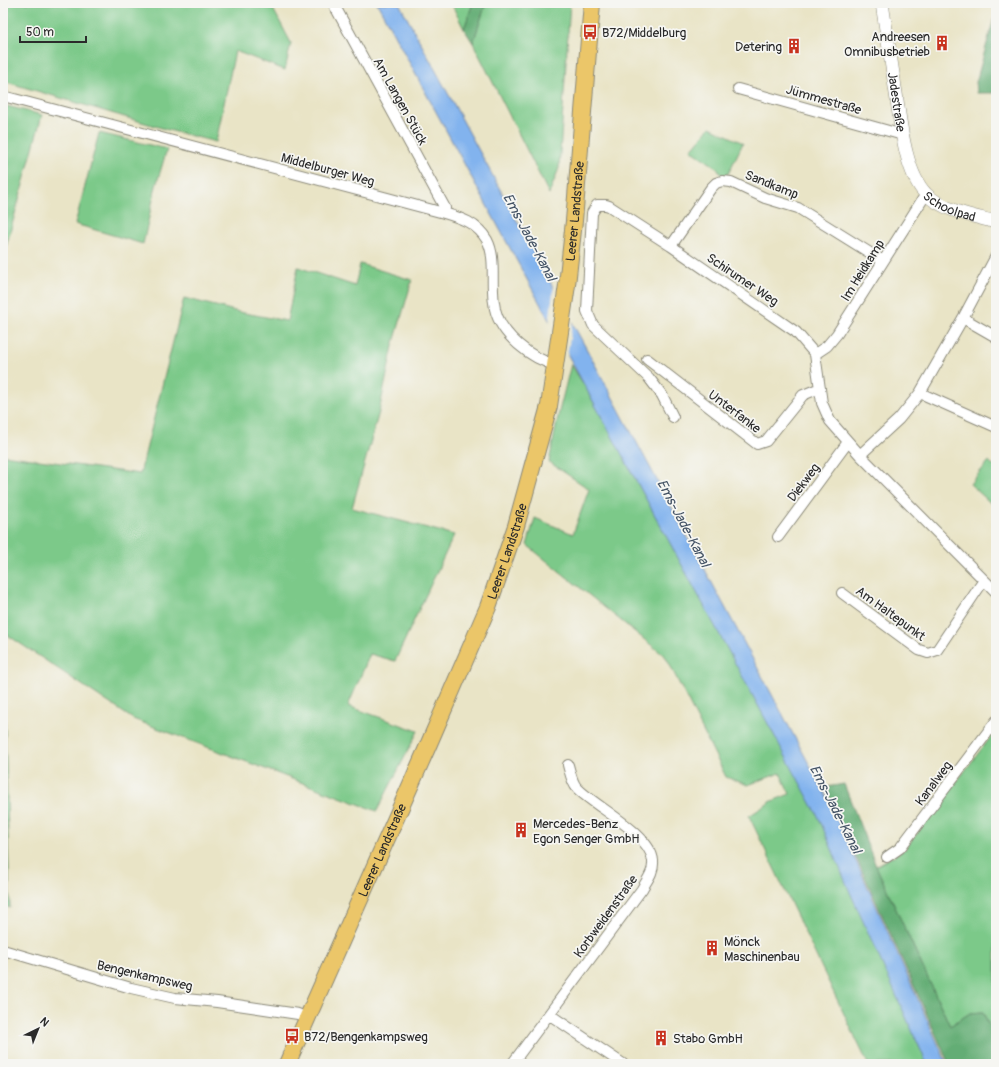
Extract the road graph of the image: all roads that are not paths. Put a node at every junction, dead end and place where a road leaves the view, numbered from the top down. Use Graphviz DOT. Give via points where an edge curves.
graph roads {
  1 [pos="333,3"];
  2 [pos="592,3"];
  3 [pos="882,3"];
  4 [pos="738,89"];
  5 [pos="3,96"];
  6 [pos="903,135"];
  7 [pos="914,176"];
  8 [pos="926,194"];
  9 [pos="444,213"];
  10 [pos="996,222"];
  11 [pos="671,246"];
  12 [pos="996,256"];
  13 [pos="883,261"];
  14 [pos="963,318"];
  15 [pos="996,337"];
  16 [pos="815,354"];
  17 [pos="647,359"];
  18 [pos="556,362"];
  19 [pos="820,388"];
  20 [pos="920,393"];
  21 [pos="673,417"];
  22 [pos="996,427"];
  23 [pos="848,442"];
  24 [pos="860,455"];
  25 [pos="778,537"];
  26 [pos="984,580"];
  27 [pos="996,592"];
  28 [pos="842,593"];
  29 [pos="996,721"];
  30 [pos="568,765"];
  31 [pos="887,857"];
  32 [pos="3,950"];
  33 [pos="550,1015"];
  34 [pos="308,1018"];
  35 [pos="288,1064"];
  36 [pos="512,1064"];
  37 [pos="623,1064"];
  1 -- 9 [label="street, Am Langen Stück" via="445,208"];
  2 -- 18 [label="main road, Leerer Landstraße" via="568,285"];
  3 -- 6 [label="street, Jadestraße"];
  4 -- 6 [label="street, Jümmestraße"];
  5 -- 9 [label="street, Middelburger Weg"];
  6 -- 7 [label="street, Jadestraße"];
  7 -- 8 [label="street, Schoolpad"];
  8 -- 10 [label="street, Schoolpad" via="951,209"];
  8 -- 13 [label="street, Im Heidkamp"];
  9 -- 18 [label="street, Middelburger Weg" via="473,224 487,240 491,251 495,310 506,332 537,359"];
  11 -- 13 [label="street, Sandkamp" via="711,188 722,181 731,182 765,198 798,208"];
  11 -- 16 [label="street, Schirumer Weg" via="796,332"];
  11 -- 21 [label="street, Schirumer Weg" via="606,204 597,205 592,213 587,311 593,325 649,378 662,395"];
  12 -- 14 [label="street"];
  13 -- 16 [label="street, Im Heidkamp" via="837,334 827,346"];
  14 -- 15 [label="street"];
  14 -- 20 [label="street"];
  16 -- 19 [label="street"];
  17 -- 19 [label="street, Unterfanke" via="757,444 766,441 803,395"];
  18 -- 34 [label="main road, Leerer Landstraße" via="542,436 516,526 488,606"];
  19 -- 23 [label="street" via="822,404 830,421"];
  20 -- 22 [label="street"];
  20 -- 24 [label="street" via="899,419"];
  23 -- 24 [label="street"];
  23 -- 25 [label="street, Diekweg"];
  24 -- 26 [label="street"];
  26 -- 27 [label="street"];
  26 -- 28 [label="street, Am Haltepunkt" via="937,650 928,653 919,650"];
  29 -- 31 [label="street, Kanalweg" via="900,848"];
  30 -- 33 [label="street, Korbweidenstraße" via="575,787 640,837 651,851 653,862 652,873 642,889"];
  32 -- 34 [label="street, Bengenkampsweg" via="131,988 175,998 298,1014"];
  33 -- 36 [label="street, Korbweidenstraße"];
  33 -- 37 [label="street"];
  34 -- 35 [label="main road, Leerer Landstraße"];
}
